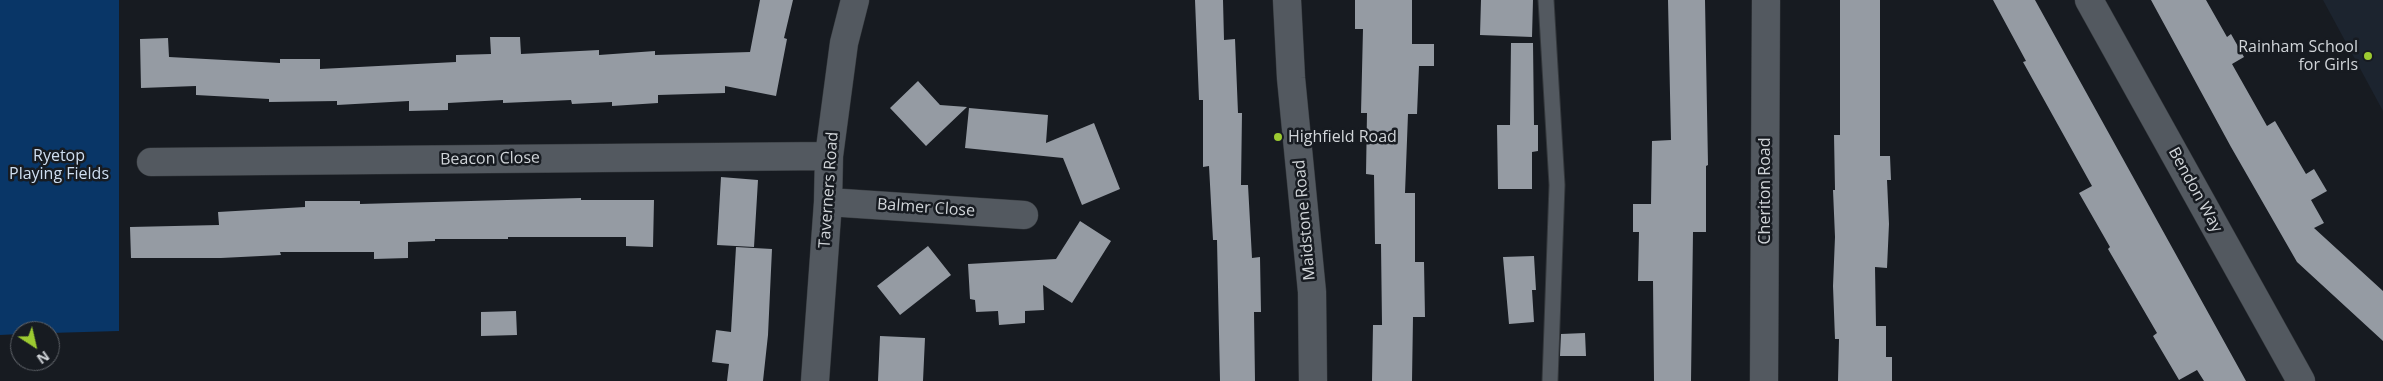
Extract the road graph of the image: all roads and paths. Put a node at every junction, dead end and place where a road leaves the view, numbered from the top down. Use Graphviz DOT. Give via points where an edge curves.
graph roads {
  1 [pos="855,0"];
  2 [pos="1287,0"];
  3 [pos="1546,0"];
  4 [pos="1766,0"];
  5 [pos="2089,0"];
  6 [pos="829,156"];
  7 [pos="151,162"];
  8 [pos="828,202"];
  9 [pos="1024,215"];
  10 [pos="815,381"];
  11 [pos="1313,381"];
  12 [pos="1550,381"];
  13 [pos="1764,381"];
  14 [pos="2301,381"];
  1 -- 6 [label="street, Taverners Road" via="844,43"];
  2 -- 11 [label="street, Maidstone Road" via="1291,78 1312,292"];
  3 -- 12 [label="lane" via="1557,185"];
  4 -- 13 [label="street, Cheriton Road"];
  5 -- 14 [label="street, Bendon Way"];
  6 -- 7 [label="street, Beacon Close"];
  6 -- 8 [label="street, Taverners Road"];
  8 -- 9 [label="street, Balmer Close"];
  8 -- 10 [label="street, Taverners Road"];
}
